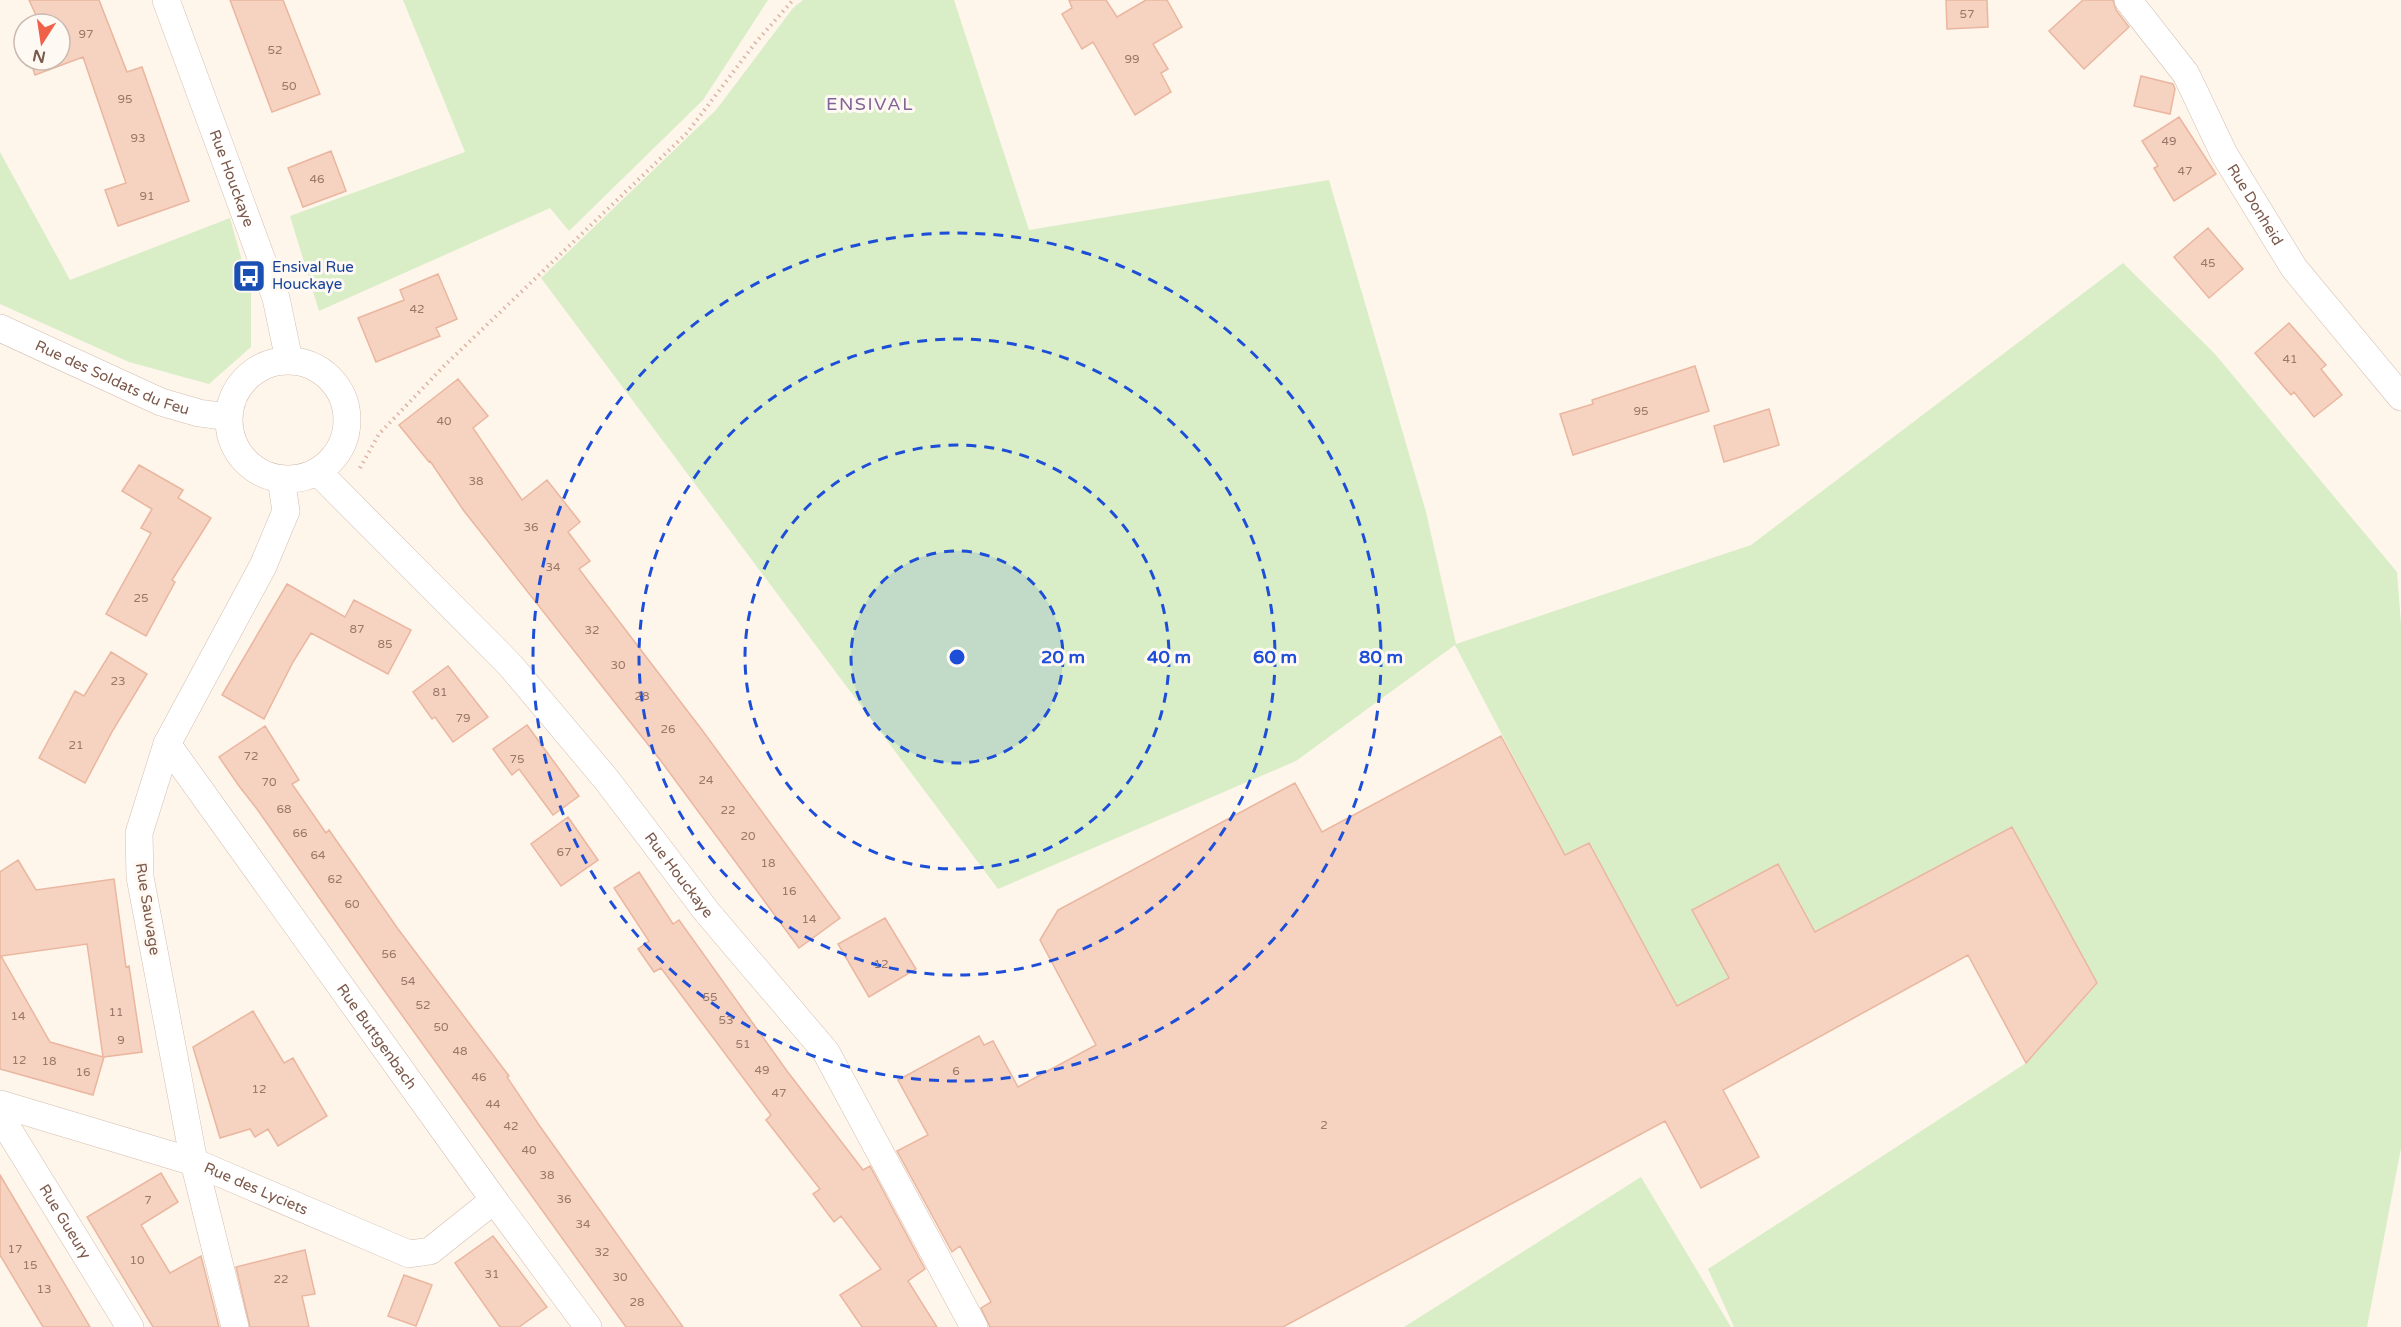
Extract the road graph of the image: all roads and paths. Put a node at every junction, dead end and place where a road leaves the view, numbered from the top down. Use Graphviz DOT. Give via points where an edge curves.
graph roads {
  1 [pos="166,0"];
  2 [pos="793,0"];
  3 [pos="2128,0"];
  4 [pos="0,328"];
  5 [pos="289,360"];
  6 [pos="2401,397"];
  7 [pos="228,417"];
  8 [pos="318,472"];
  9 [pos="281,479"];
  10 [pos="343,498"];
  11 [pos="167,744"];
  12 [pos="0,1104"];
  13 [pos="0,1116"];
  14 [pos="194,1162"];
  15 [pos="494,1200"];
  16 [pos="130,1327"];
  17 [pos="235,1327"];
  18 [pos="588,1327"];
  19 [pos="974,1327"];
  1 -- 5 [label="street, Rue Houckaye" via="276,298"];
  2 -- 10 [label="path" via="687,133 444,366 380,434"];
  3 -- 6 [label="street, Rue Donheid" via="2186,74 2224,154 2294,268"];
  4 -- 7 [label="street, Rue des Soldats du Feu" via="161,402"];
  5 -- 7 [label="street" via="266,364 247,377 234,395"];
  5 -- 8 [label="street" via="310,365 329,376 342,394 348,416 345,438 334,457"];
  7 -- 9 [label="street" via="231,439 243,458 260,472"];
  8 -- 9 [label="street"];
  8 -- 10 [label="street, Rue Houckaye"];
  9 -- 11 [label="street, Rue Sauvage" via="286,511 263,566"];
  10 -- 19 [label="street, Rue Houckaye" via="510,665 606,779 707,912 826,1052"];
  11 -- 14 [label="street, Rue Sauvage" via="139,833 140,877"];
  11 -- 15 [label="street, Rue Buttgenbach"];
  12 -- 14 [label="street, Rue des Lyciets"];
  13 -- 16 [label="street, Rue Gueury"];
  14 -- 15 [label="street, Rue des Lyciets" via="409,1254 430,1251"];
  14 -- 17 [label="street, Rue Sauvage"];
  15 -- 18 [label="street, Rue Buttgenbach"];
}
